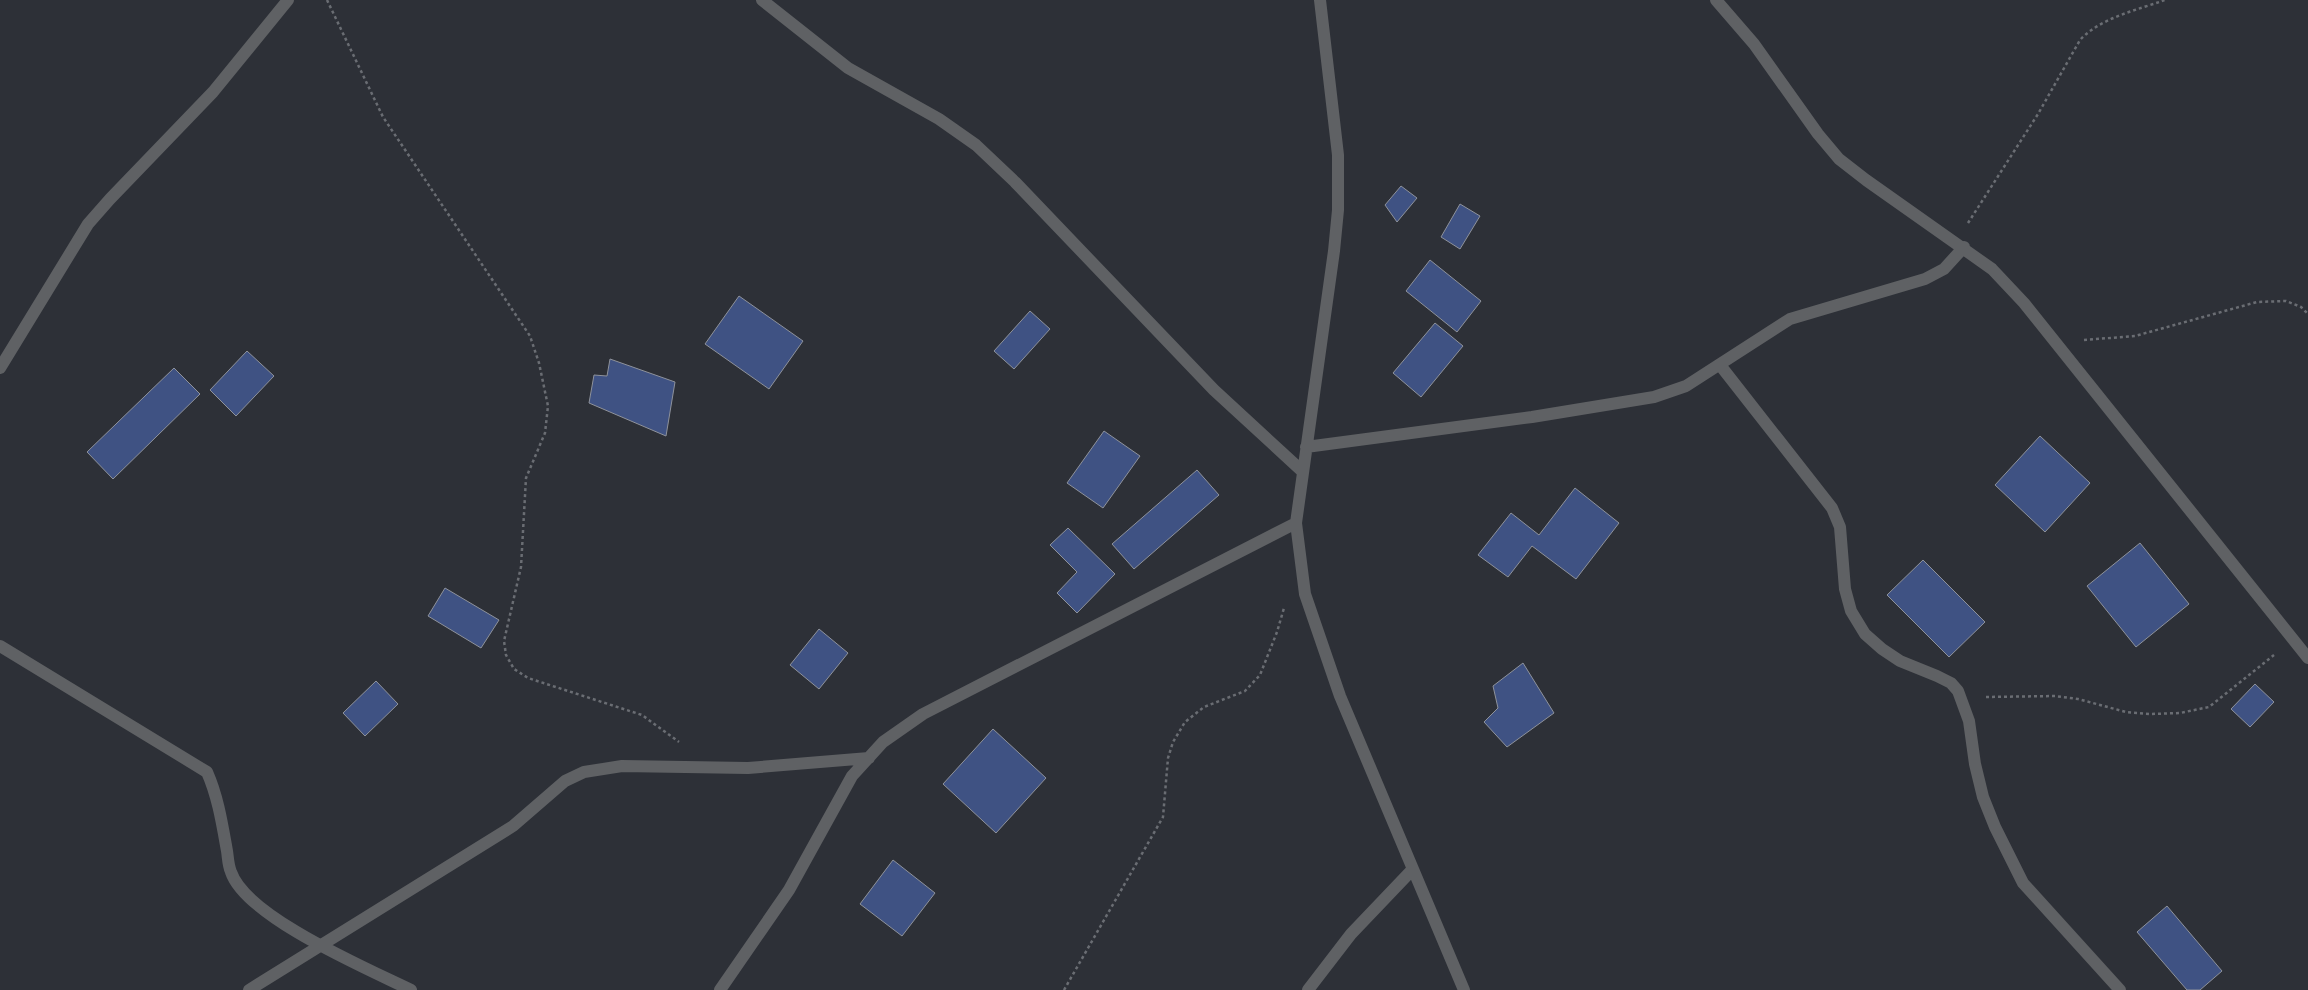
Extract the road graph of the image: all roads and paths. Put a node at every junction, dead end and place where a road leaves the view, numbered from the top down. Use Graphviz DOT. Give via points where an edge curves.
graph roads {
  1 [pos="288,0"];
  2 [pos="327,0"];
  3 [pos="762,0"];
  4 [pos="1320,0"];
  5 [pos="1716,0"];
  6 [pos="2165,0"];
  7 [pos="1960,244"];
  8 [pos="2308,314"];
  9 [pos="2054,340"];
  10 [pos="1720,365"];
  11 [pos="0,368"];
  12 [pos="1306,447"];
  13 [pos="1302,471"];
  14 [pos="1296,523"];
  15 [pos="1285,603"];
  16 [pos="2293,639"];
  17 [pos="0,646"];
  18 [pos="2308,658"];
  19 [pos="1962,698"];
  20 [pos="681,743"];
  21 [pos="869,758"];
  22 [pos="1412,869"];
  23 [pos="320,945"];
  24 [pos="249,990"];
  25 [pos="411,990"];
  26 [pos="720,990"];
  27 [pos="1064,990"];
  28 [pos="1308,990"];
  29 [pos="1464,990"];
  30 [pos="2120,990"];
  1 -- 11 [label="street" via="213,92 88,224"];
  2 -- 20 [label="path" via="383,117 530,336 539,363 548,406 544,433 526,478 521,567 504,641 506,655 514,669 528,678 642,715"];
  3 -- 13 [label="street" via="848,68 939,119 976,145 1015,182 1214,390"];
  4 -- 12 [label="street" via="1338,155 1338,210"];
  5 -- 7 [label="street" via="1754,44 1818,134 1839,159"];
  6 -- 7 [label="path" via="2107,22 2088,31 2080,40"];
  7 -- 9 [label="street" via="1992,269"];
  7 -- 10 [label="street" via="1944,269 1925,279 1790,319"];
  8 -- 9 [label="path" via="2301,307 2286,301 2257,302 2136,336"];
  9 -- 16 [label="street"];
  10 -- 12 [label="street" via="1686,386 1654,397 1532,418"];
  10 -- 19 [label="street" via="1832,508 1840,527 1845,589 1851,611 1865,634 1900,661 1951,684"];
  12 -- 13 [label="street"];
  13 -- 14 [label="street"];
  14 -- 21 [label="street" via="923,714 883,742"];
  14 -- 22 [label="street" via="1305,594 1340,696"];
  15 -- 27 [label="path" via="1260,675 1245,691 1204,707 1186,722 1173,742 1168,758 1164,817"];
  16 -- 18 [label="street"];
  16 -- 19 [label="path" via="2209,707 2180,713 2126,712 2078,699 2055,696"];
  17 -- 23 [label="street" via="206,772 216,791 231,872 240,886 258,906"];
  19 -- 30 [label="street" via="1969,721 1983,797 2023,883"];
  21 -- 23 [label="street" via="748,768 622,766 584,772 565,781 513,826"];
  21 -- 26 [label="street" via="852,776 789,890"];
  22 -- 28 [label="street" via="1351,934"];
  22 -- 29 [label="street"];
  23 -- 24 [label="street"];
  23 -- 25 [label="street"];
}
